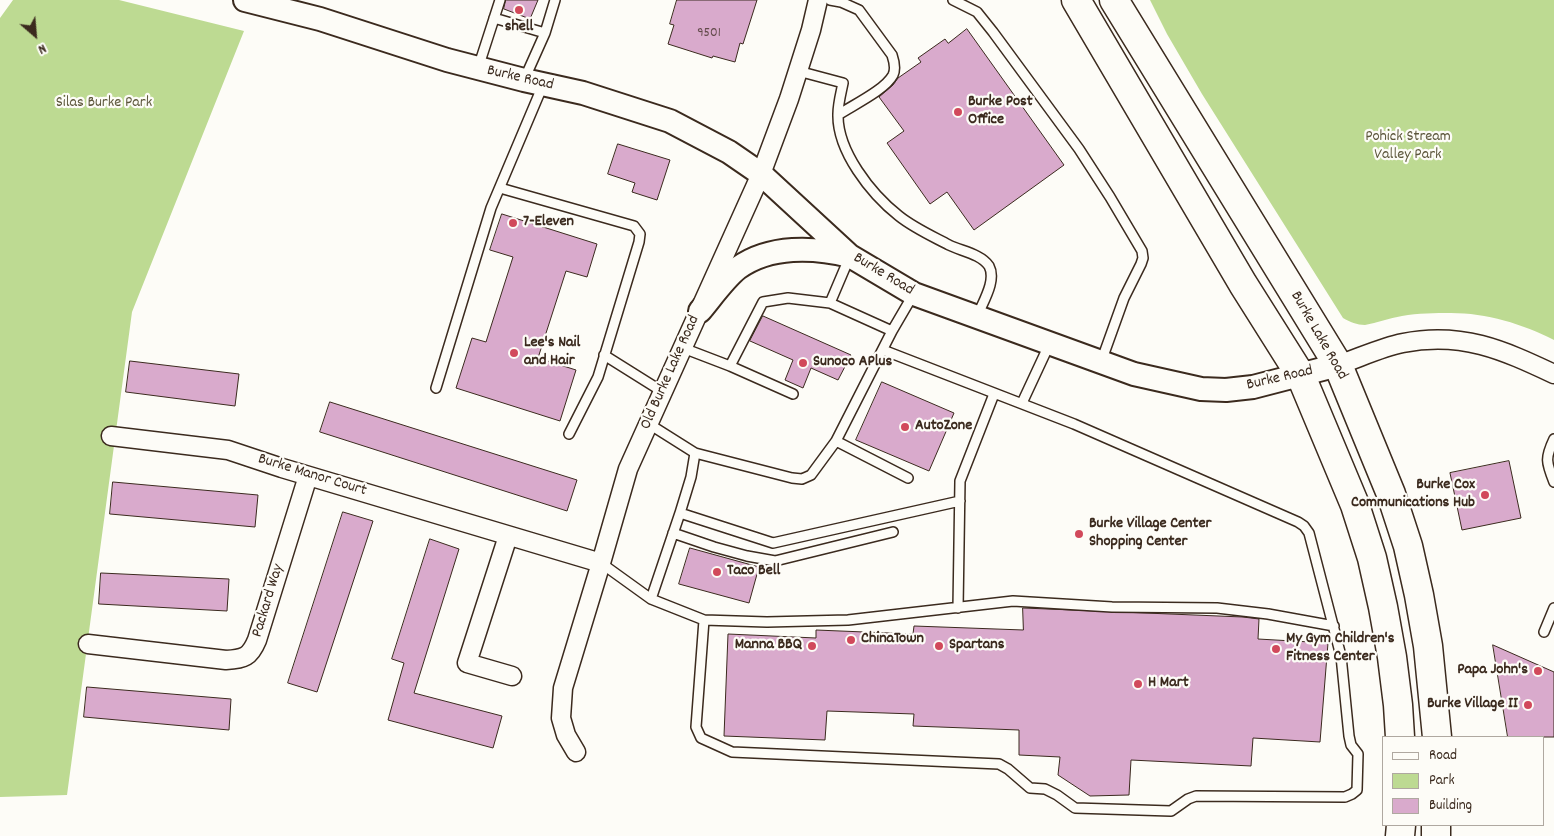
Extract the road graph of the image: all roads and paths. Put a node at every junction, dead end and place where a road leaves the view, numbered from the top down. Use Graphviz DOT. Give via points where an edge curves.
graph roads {
  1 [pos="245,0"];
  2 [pos="500,0"];
  3 [pos="555,0"];
  4 [pos="818,0"];
  5 [pos="830,0"];
  6 [pos="953,0"];
  7 [pos="1076,0"];
  8 [pos="1114,0"];
  9 [pos="494,18"];
  10 [pos="544,33"];
  11 [pos="478,69"];
  12 [pos="798,71"];
  13 [pos="534,82"];
  14 [pos="838,115"];
  15 [pos="760,174"];
  16 [pos="500,188"];
  17 [pos="850,256"];
  18 [pos="914,294"];
  19 [pos="830,304"];
  20 [pos="700,311"];
  21 [pos="977,317"];
  22 [pos="892,331"];
  23 [pos="1050,344"];
  24 [pos="683,348"];
  25 [pos="882,350"];
  26 [pos="604,355"];
  27 [pos="1101,362"];
  28 [pos="1338,365"];
  29 [pos="730,366"];
  30 [pos="1554,374"];
  31 [pos="1301,376"];
  32 [pos="436,388"];
  33 [pos="663,392"];
  34 [pos="793,394"];
  35 [pos="994,394"];
  36 [pos="1022,403"];
  37 [pos="649,424"];
  38 [pos="569,434"];
  39 [pos="111,436"];
  40 [pos="1554,439"];
  41 [pos="836,441"];
  42 [pos="694,453"];
  43 [pos="308,476"];
  44 [pos="908,478"];
  45 [pos="1554,482"];
  46 [pos="960,500"];
  47 [pos="680,513"];
  48 [pos="893,532"];
  49 [pos="673,533"];
  50 [pos="508,536"];
  51 [pos="601,563"];
  52 [pos="651,599"];
  53 [pos="958,608"];
  54 [pos="1554,608"];
  55 [pos="704,620"];
  56 [pos="1334,626"];
  57 [pos="1544,632"];
  58 [pos="88,644"];
  59 [pos="512,676"];
  60 [pos="1400,736"];
  61 [pos="1437,736"];
  62 [pos="576,752"];
  1 -- 11 [label="street, Burke Road" via="320,19"];
  2 -- 9 [label="lane"];
  3 -- 10 [label="lane"];
  4 -- 12 [label="street, Old Burke Lake Road"];
  5 -- 14 [label="lane" via="859,10 895,63 894,73 882,87"];
  6 -- 27 [label="lane" via="977,12 993,32 1078,149 1142,250 1141,264 1124,298"];
  7 -- 31 [label="main road" via="1243,284"];
  8 -- 28 [label="main road, Burke Lake Road"];
  9 -- 10 [label="lane"];
  9 -- 11 [label="lane"];
  10 -- 13 [label="lane"];
  11 -- 13 [label="street, Burke Road"];
  12 -- 14 [label="lane" via="843,83"];
  12 -- 15 [label="street, Old Burke Lake Road"];
  13 -- 15 [label="street, Burke Road" via="583,93 670,121 729,152"];
  13 -- 16 [label="lane"];
  14 -- 21 [label="lane" via="841,136 849,155 870,188 899,216 945,243 978,257 988,266 992,276"];
  15 -- 17 [label="street, Burke Road"];
  15 -- 20 [label="street, Old Burke Lake Road"];
  16 -- 26 [label="lane" via="634,226 640,234"];
  16 -- 32 [label="lane"];
  17 -- 18 [label="street, Burke Road"];
  17 -- 19 [label="lane"];
  17 -- 20 [label="street" via="827,250 773,252 738,268"];
  18 -- 21 [label="street, Burke Road"];
  18 -- 22 [label="lane"];
  19 -- 22 [label="lane"];
  19 -- 29 [label="lane" via="788,298 763,302"];
  20 -- 24 [label="street, Old Burke Lake Road"];
  21 -- 23 [label="street, Burke Road"];
  22 -- 25 [label="lane"];
  23 -- 27 [label="street, Burke Road"];
  23 -- 36 [label="lane"];
  24 -- 29 [label="lane"];
  24 -- 33 [label="street, Old Burke Lake Road"];
  25 -- 35 [label="lane"];
  25 -- 41 [label="lane"];
  26 -- 33 [label="lane"];
  26 -- 38 [label="lane" via="598,377"];
  27 -- 31 [label="street, Burke Road" via="1134,374 1201,389 1244,388"];
  28 -- 30 [label="street, Burke Road" via="1402,343 1453,339 1508,352"];
  28 -- 31 [label="street, Burke Road"];
  28 -- 61 [label="main road, Burke Lake Road" via="1391,494 1408,546 1428,646"];
  29 -- 34 [label="lane"];
  31 -- 60 [label="main road" via="1355,505 1372,558 1392,657"];
  33 -- 37 [label="street, Old Burke Lake Road"];
  35 -- 36 [label="lane"];
  35 -- 46 [label="lane" via="960,481"];
  36 -- 56 [label="lane" via="1304,526 1309,533"];
  37 -- 42 [label="lane"];
  37 -- 51 [label="street, Old Burke Lake Road" via="628,469"];
  39 -- 43 [label="street, Burke Manor Court" via="228,450"];
  40 -- 45 [label="lane" via="1547,456"];
  41 -- 42 [label="lane" via="811,475 802,479"];
  41 -- 44 [label="lane"];
  42 -- 47 [label="lane" via="692,477"];
  43 -- 50 [label="street, Burke Manor Court"];
  43 -- 58 [label="street, Packard Way" via="252,652 241,659 226,660"];
  46 -- 47 [label="lane" via="773,543"];
  46 -- 53 [label="lane"];
  47 -- 49 [label="lane"];
  48 -- 49 [label="lane" via="775,560 722,549"];
  49 -- 52 [label="lane"];
  50 -- 51 [label="street, Burke Manor Court"];
  50 -- 59 [label="street" via="467,663"];
  51 -- 52 [label="lane"];
  51 -- 62 [label="street, Old Burke Lake Road" via="563,688 561,718"];
  52 -- 55 [label="lane"];
  53 -- 55 [label="lane" via="848,620"];
  53 -- 56 [label="lane" via="1013,602 1217,608"];
  54 -- 57 [label="lane"];
  55 -- 56 [label="lane" via="696,727 701,738 732,752 999,764 1030,788 1057,794 1075,808 1171,811 1196,796 1345,797 1357,790 1358,754 1349,736 1341,656"];
}
